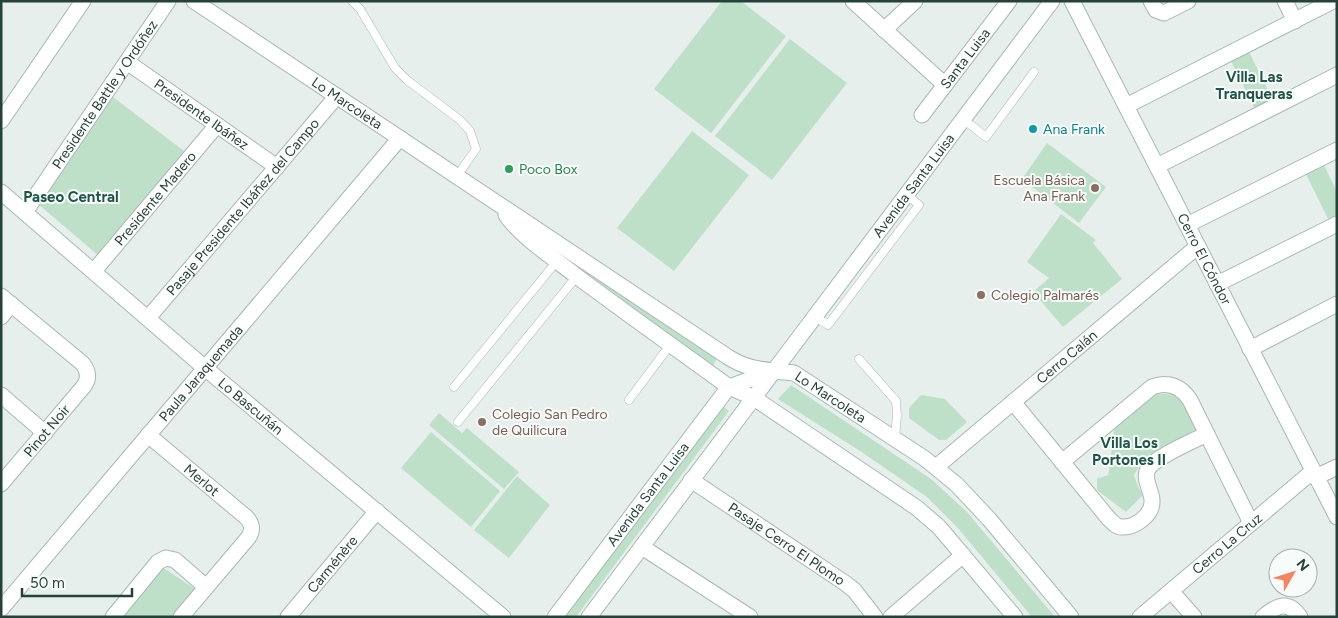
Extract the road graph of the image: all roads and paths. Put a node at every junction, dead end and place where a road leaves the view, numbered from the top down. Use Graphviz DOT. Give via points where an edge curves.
graph roads {
  1 [pos="83,1"];
  2 [pos="168,1"];
  3 [pos="352,1"];
  4 [pos="853,1"];
  5 [pos="915,1"];
  6 [pos="1009,1"];
  7 [pos="1052,1"];
  8 [pos="1072,1"];
  9 [pos="1188,1"];
  10 [pos="1285,1"];
  11 [pos="1333,1"];
  12 [pos="195,2"];
  13 [pos="1156,7"];
  14 [pos="1295,21"];
  15 [pos="884,30"];
  16 [pos="127,62"];
  17 [pos="1034,72"];
  18 [pos="1337,75"];
  19 [pos="945,85"];
  20 [pos="337,96"];
  21 [pos="1126,106"];
  22 [pos="922,116"];
  23 [pos="963,119"];
  24 [pos="1,122"];
  25 [pos="217,125"];
  26 [pos="400,138"];
  27 [pos="1337,150"];
  28 [pos="1157,166"];
  29 [pos="277,167"];
  30 [pos="457,176"];
  31 [pos="1,192"];
  32 [pos="498,204"];
  33 [pos="25,212"];
  34 [pos="1337,224"];
  35 [pos="1187,225"];
  36 [pos="1198,246"];
  37 [pos="556,261"];
  38 [pos="94,271"];
  39 [pos="577,276"];
  40 [pos="1217,284"];
  41 [pos="6,300"];
  42 [pos="1337,304"];
  43 [pos="1,317"];
  44 [pos="148,318"];
  45 [pos="670,345"];
  46 [pos="1250,349"];
  47 [pos="859,359"];
  48 [pos="205,368"];
  49 [pos="774,371"];
  50 [pos="454,387"];
  51 [pos="729,387"];
  52 [pos="1,396"];
  53 [pos="754,398"];
  54 [pos="629,400"];
  55 [pos="1013,402"];
  56 [pos="458,422"];
  57 [pos="45,433"];
  58 [pos="1207,434"];
  59 [pos="148,435"];
  60 [pos="896,439"];
  61 [pos="1062,462"];
  62 [pos="936,467"];
  63 [pos="1337,467"];
  64 [pos="1315,474"];
  65 [pos="691,480"];
  66 [pos="1,484"];
  67 [pos="377,512"];
  68 [pos="1337,517"];
  69 [pos="1251,523"];
  70 [pos="642,547"];
  71 [pos="964,555"];
  72 [pos="206,587"];
  73 [pos="1172,590"];
  74 [pos="1,609"];
  75 [pos="113,617"];
  76 [pos="181,617"];
  77 [pos="288,617"];
  78 [pos="503,617"];
  79 [pos="554,617"];
  80 [pos="589,617"];
  81 [pos="750,617"];
  82 [pos="875,617"];
  83 [pos="891,617"];
  84 [pos="1015,617"];
  85 [pos="1071,617"];
  86 [pos="1140,617"];
  87 [pos="1194,617"];
  88 [pos="1263,617"];
  89 [pos="1300,617"];
  1 -- 24 [label="street"];
  2 -- 16 [label="street, Presidente Battle y Ordóñez"];
  3 -- 30 [label="lane" via="395,68 470,131 476,149"];
  4 -- 15 [label="street"];
  5 -- 15 [label="street"];
  6 -- 19 [label="street, Santa Luisa"];
  7 -- 23 [label="street, Avenida Santa Luisa"];
  8 -- 21 [label="street, Cerro El Cóndor"];
  9 -- 13 [label="street" via="1169,11"];
  10 -- 14 [label="street"];
  11 -- 14 [label="street"];
  12 -- 20 [label="street, Lo Marcoleta"];
  14 -- 21 [label="street"];
  15 -- 19 [label="street"];
  16 -- 25 [label="street, Presidente Ibáñez"];
  16 -- 33 [label="street, Presidente Battle y Ordóñez"];
  17 -- 23 [label="lane" via="986,137"];
  18 -- 28 [label="street"];
  19 -- 22 [label="street, Santa Luisa"];
  20 -- 26 [label="street, Lo Marcoleta"];
  20 -- 29 [label="street, Pasaje Presidente Ibáñez del Campo"];
  21 -- 28 [label="street, Cerro El Cóndor"];
  23 -- 49 [label="street, Avenida Santa Luisa"];
  25 -- 29 [label="street, Presidente Ibáñez"];
  25 -- 38 [label="street, Presidente Madero"];
  26 -- 30 [label="street, Lo Marcoleta"];
  26 -- 48 [label="street, Paula Jaraquemada"];
  27 -- 35 [label="street"];
  28 -- 35 [label="street, Cerro El Cóndor"];
  29 -- 44 [label="street, Pasaje Presidente Ibáñez del Campo"];
  30 -- 32 [label="street, Lo Marcoleta"];
  31 -- 33 [label="street, Lo Bascuñán"];
  32 -- 37 [label="street, Lo Marcoleta" via="512,224"];
  32 -- 49 [label="street, Lo Marcoleta" via="740,364"];
  33 -- 38 [label="street, Lo Bascuñán"];
  34 -- 40 [label="street"];
  35 -- 36 [label="street, Cerro El Cóndor"];
  36 -- 40 [label="street, Cerro El Cóndor"];
  36 -- 55 [label="street, Cerro Calán"];
  37 -- 39 [label="street, Lo Marcoleta"];
  37 -- 50 [label="lane"];
  38 -- 44 [label="street, Lo Bascuñán"];
  39 -- 45 [label="street, Lo Marcoleta"];
  39 -- 56 [label="lane"];
  40 -- 46 [label="street, Cerro El Cóndor"];
  41 -- 43 [label="street"];
  41 -- 57 [label="street, Pinot Noir" via="82,363 88,376 84,386"];
  42 -- 46 [label="street"];
  44 -- 48 [label="street, Lo Bascuñán"];
  45 -- 51 [label="street, Lo Marcoleta"];
  45 -- 54 [label="lane"];
  46 -- 64 [label="street, Cerro El Cóndor"];
  47 -- 60 [label="lane" via="896,401"];
  48 -- 59 [label="street, Paula Jaraquemada"];
  48 -- 67 [label="street, Lo Bascuñán"];
  49 -- 51 [label="street"];
  49 -- 53 [label="street, Avenida Santa Luisa"];
  49 -- 60 [label="street, Lo Marcoleta" via="794,373"];
  51 -- 53 [label="street, Lo Marcoleta"];
  51 -- 79 [label="street, Avenida Santa Luisa"];
  52 -- 57 [label="street"];
  53 -- 65 [label="street, Avenida Santa Luisa"];
  53 -- 71 [label="street, Lo Marcoleta" via="917,508"];
  55 -- 61 [label="street"];
  55 -- 62 [label="street, Cerro Calán"];
  57 -- 66 [label="street, Pinot Noir"];
  58 -- 61 [label="street" via="1183,391 1172,385 1159,385 1149,389"];
  58 -- 61 [label="street" via="1149,467 1145,476 1152,500 1151,510 1131,526 1120,527 1110,519"];
  58 -- 69 [label="street"];
  59 -- 72 [label="street, Merlot" via="246,517 252,527 248,538"];
  59 -- 74 [label="street, Paula Jaraquemada"];
  60 -- 62 [label="street, Lo Marcoleta"];
  62 -- 85 [label="street, Lo Marcoleta" via="973,501"];
  63 -- 64 [label="street, Cerro La Cruz"];
  64 -- 68 [label="street, Cerro El Cóndor"];
  64 -- 69 [label="street, Cerro La Cruz"];
  65 -- 70 [label="street, Avenida Santa Luisa"];
  65 -- 82 [label="street, Pasaje Cerro El Plomo" via="845,583"];
  67 -- 77 [label="street, Carménère"];
  67 -- 78 [label="street, Lo Bascuñán"];
  69 -- 73 [label="street, Cerro La Cruz"];
  70 -- 80 [label="street, Avenida Santa Luisa"];
  70 -- 81 [label="street"];
  71 -- 83 [label="street"];
  71 -- 84 [label="street, Lo Marcoleta"];
  72 -- 75 [label="street" via="175,560 166,558 158,562"];
  72 -- 76 [label="street"];
  73 -- 86 [label="street, Cerro La Cruz"];
  73 -- 87 [label="street"];
  88 -- 89 [label="street" via="1273,608 1284,606 1293,608"];
}
